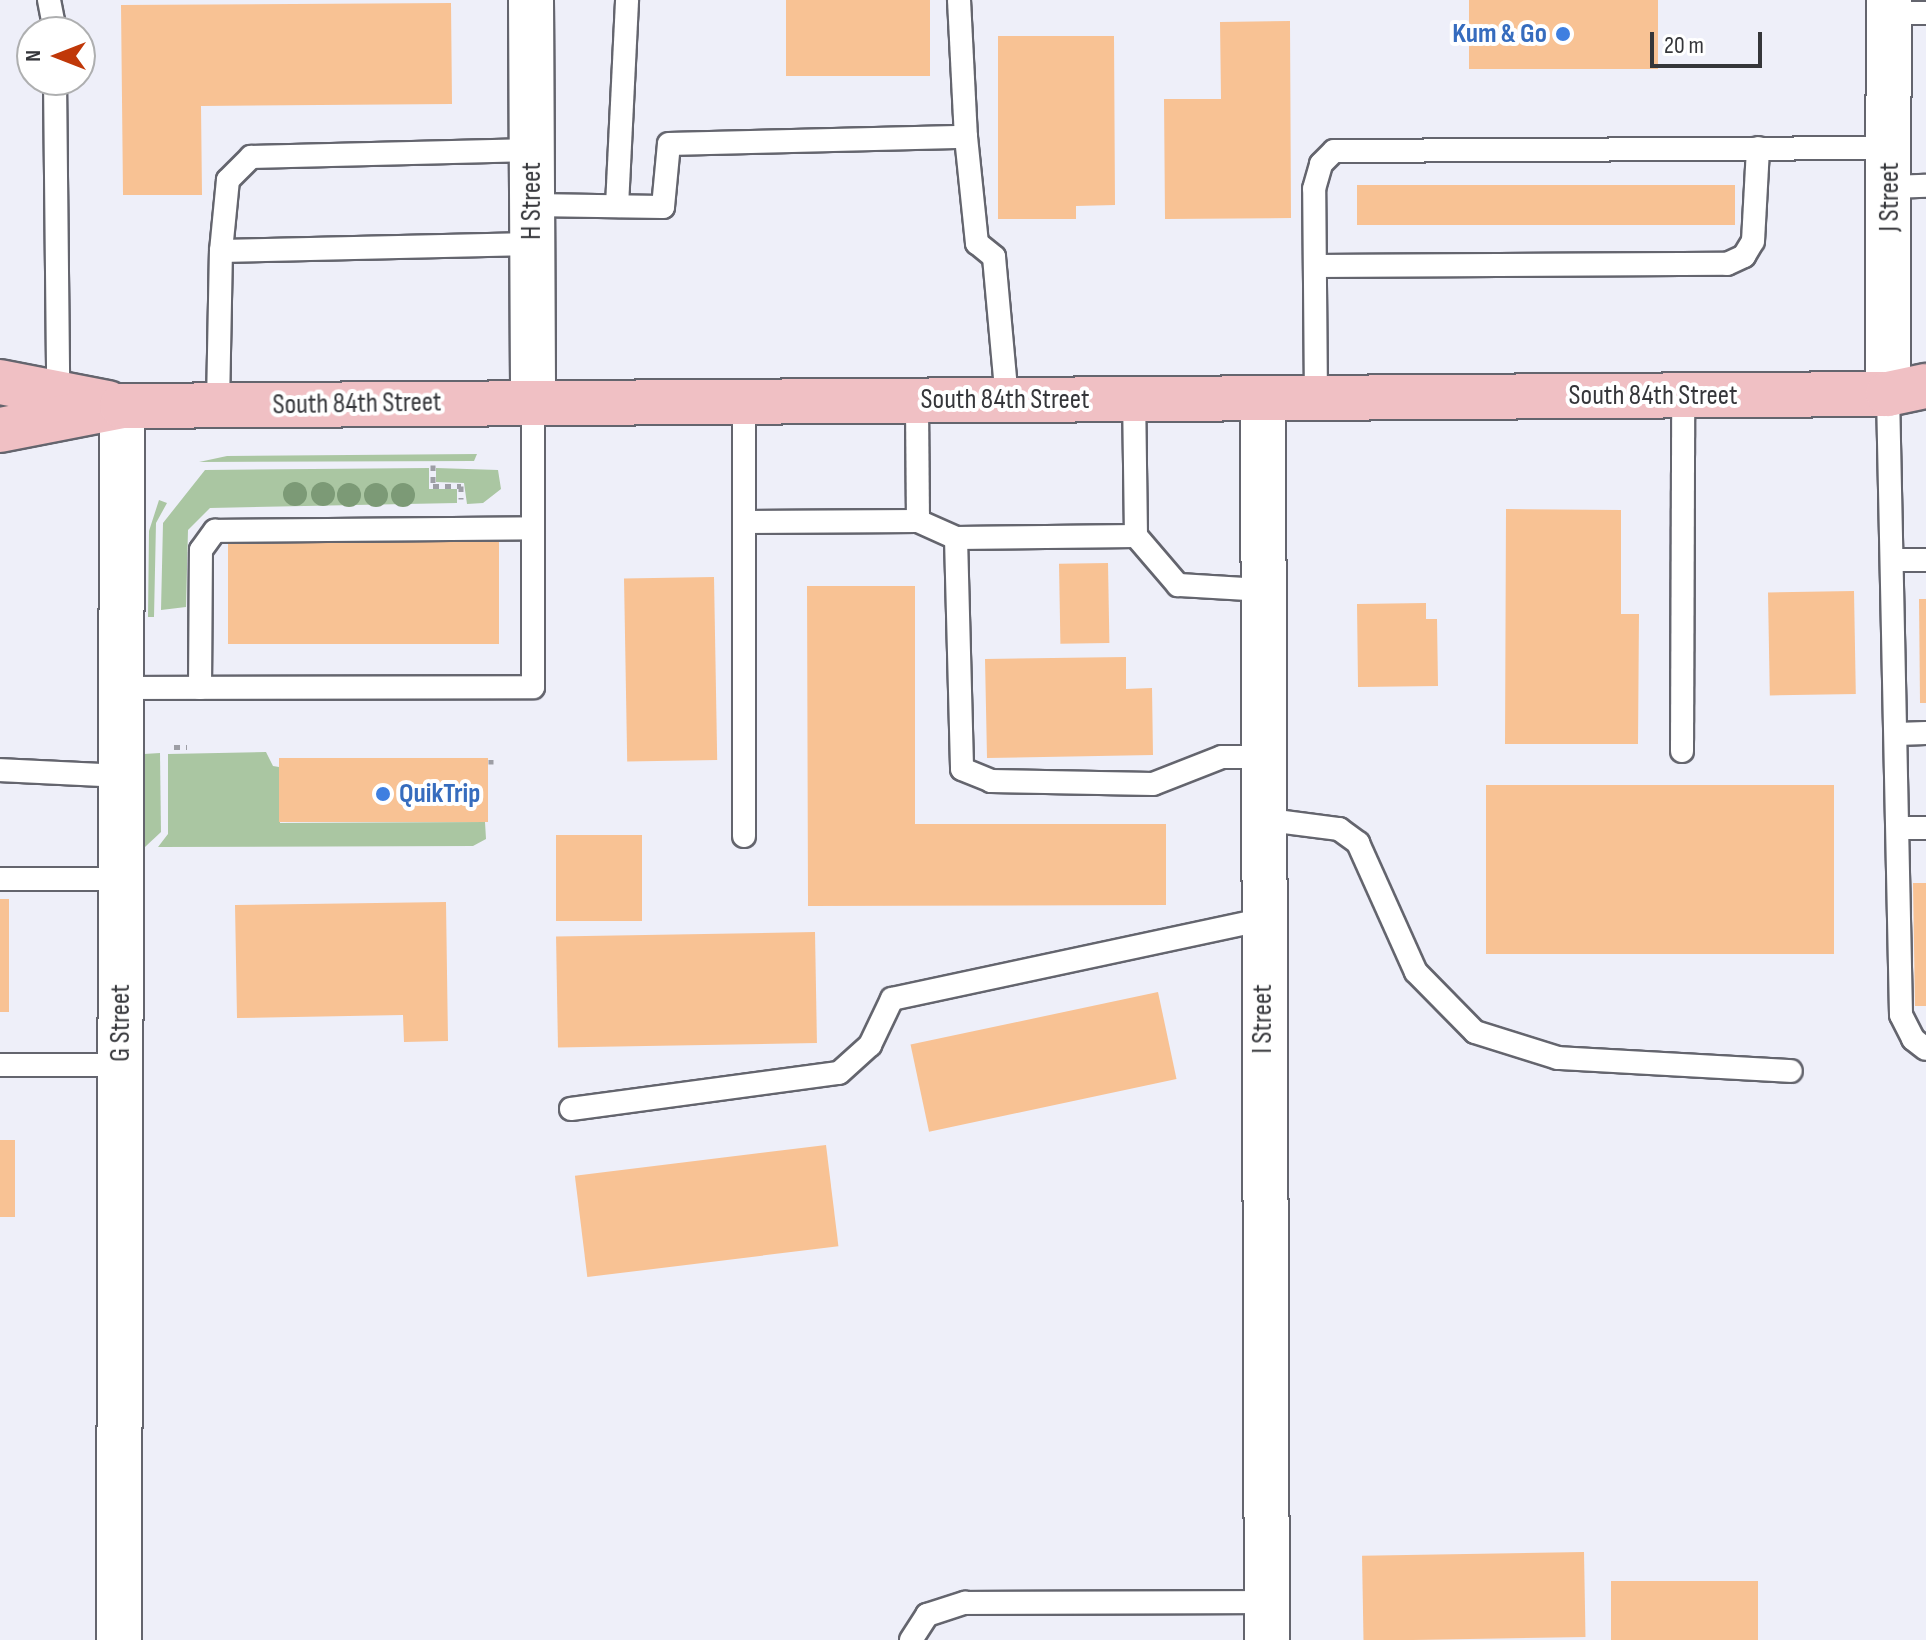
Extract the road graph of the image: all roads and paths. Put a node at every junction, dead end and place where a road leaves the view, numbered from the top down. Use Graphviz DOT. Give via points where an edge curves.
graph roads {
  1 [pos="531,0"];
  2 [pos="627,0"];
  3 [pos="959,0"];
  4 [pos="1901,9"];
  5 [pos="55,96"];
  6 [pos="966,137"];
  7 [pos="1758,148"];
  8 [pos="532,150"];
  9 [pos="1902,174"];
  10 [pos="617,206"];
  11 [pos="532,225"];
  12 [pos="221,251"];
  13 [pos="1315,266"];
  14 [pos="0,382"];
  15 [pos="58,391"];
  16 [pos="1913,394"];
  17 [pos="1683,396"];
  18 [pos="1316,398"];
  19 [pos="1263,399"];
  20 [pos="1007,400"];
  21 [pos="1134,400"];
  22 [pos="917,401"];
  23 [pos="533,402"];
  24 [pos="744,402"];
  25 [pos="218,405"];
  26 [pos="122,406"];
  27 [pos="0,430"];
  28 [pos="433,465"];
  29 [pos="461,504"];
  30 [pos="918,521"];
  31 [pos="744,522"];
  32 [pos="533,528"];
  33 [pos="1136,536"];
  34 [pos="956,538"];
  35 [pos="1892,560"];
  36 [pos="1926,560"];
  37 [pos="1262,590"];
  38 [pos="122,688"];
  39 [pos="200,688"];
  40 [pos="1926,733"];
  41 [pos="1897,734"];
  42 [pos="174,747"];
  43 [pos="187,747"];
  44 [pos="1682,751"];
  45 [pos="1261,757"];
  46 [pos="0,770"];
  47 [pos="122,776"];
  48 [pos="1261,819"];
  49 [pos="1899,828"];
  50 [pos="1926,828"];
  51 [pos="744,836"];
  52 [pos="0,879"];
  53 [pos="121,879"];
  54 [pos="1262,920"];
  55 [pos="1926,1049"];
  56 [pos="0,1065"];
  57 [pos="121,1065"];
  58 [pos="1791,1071"];
  59 [pos="571,1109"];
  60 [pos="1266,1621"];
  61 [pos="119,1640"];
  62 [pos="911,1640"];
  1 -- 8 [label="street, H Street"];
  2 -- 10 [label="lane"];
  3 -- 6 [label="lane"];
  4 -- 9 [label="street, J Street"];
  5 -- 15 [label="lane"];
  6 -- 10 [label="lane" via="669,144 663,207"];
  6 -- 20 [label="lane" via="977,243 994,257"];
  7 -- 9 [label="lane"];
  7 -- 13 [label="lane" via="1753,241 1744,256 1727,264"];
  7 -- 13 [label="lane" via="1334,151 1321,164 1314,189"];
  8 -- 11 [label="street, H Street"];
  8 -- 12 [label="lane" via="251,157 228,180"];
  9 -- 16 [label="street, J Street"];
  10 -- 11 [label="lane"];
  11 -- 12 [label="lane"];
  11 -- 23 [label="street, H Street"];
  12 -- 25 [label="lane"];
  13 -- 18 [label="lane"];
  14 -- 15 [label="main road, South 84th Street"];
  15 -- 26 [label="main road, South 84th Street"];
  16 -- 17 [label="main road, South 84th Street"];
  16 -- 35 [label="lane"];
  17 -- 18 [label="main road, South 84th Street"];
  17 -- 44 [label="lane"];
  18 -- 19 [label="main road, South 84th Street"];
  19 -- 21 [label="main road, South 84th Street"];
  19 -- 37 [label="street, I Street"];
  20 -- 21 [label="main road, South 84th Street"];
  20 -- 22 [label="main road, South 84th Street"];
  21 -- 33 [label="lane"];
  22 -- 24 [label="main road, South 84th Street"];
  22 -- 30 [label="lane"];
  23 -- 24 [label="main road, South 84th Street"];
  23 -- 25 [label="main road, South 84th Street"];
  23 -- 32 [label="lane"];
  24 -- 31 [label="lane"];
  25 -- 26 [label="main road, South 84th Street"];
  26 -- 27 [label="main road, South 84th Street"];
  26 -- 38 [label="street, G Street"];
  28 -- 29 [label="path" via="433,486 461,486"];
  30 -- 31 [label="lane"];
  30 -- 34 [label="lane"];
  31 -- 51 [label="lane"];
  32 -- 39 [label="lane" via="215,531 201,550"];
  32 -- 39 [label="lane" via="533,687"];
  33 -- 34 [label="lane"];
  33 -- 37 [label="lane" via="1178,585"];
  34 -- 45 [label="lane" via="962,769 991,781 1153,784 1222,757"];
  35 -- 36 [label="lane"];
  35 -- 41 [label="lane"];
  37 -- 45 [label="street, I Street"];
  38 -- 39 [label="lane"];
  38 -- 47 [label="street, G Street"];
  40 -- 41 [label="lane"];
  41 -- 49 [label="lane"];
  42 -- 43 [label="path"];
  45 -- 48 [label="street, I Street"];
  46 -- 47 [label="lane"];
  47 -- 53 [label="street, G Street"];
  48 -- 54 [label="street, I Street"];
  48 -- 58 [label="lane" via="1339,829 1358,843 1416,972 1475,1032 1558,1058"];
  49 -- 50 [label="lane"];
  49 -- 55 [label="lane" via="1901,1015 1913,1039"];
  52 -- 53 [label="lane"];
  53 -- 57 [label="street, G Street"];
  54 -- 59 [label="lane" via="892,999 870,1045 839,1073"];
  54 -- 60 [label="street, I Street"];
  56 -- 57 [label="lane"];
  57 -- 61 [label="street, G Street"];
  60 -- 62 [label="lane" via="965,1603 927,1615"];
}
